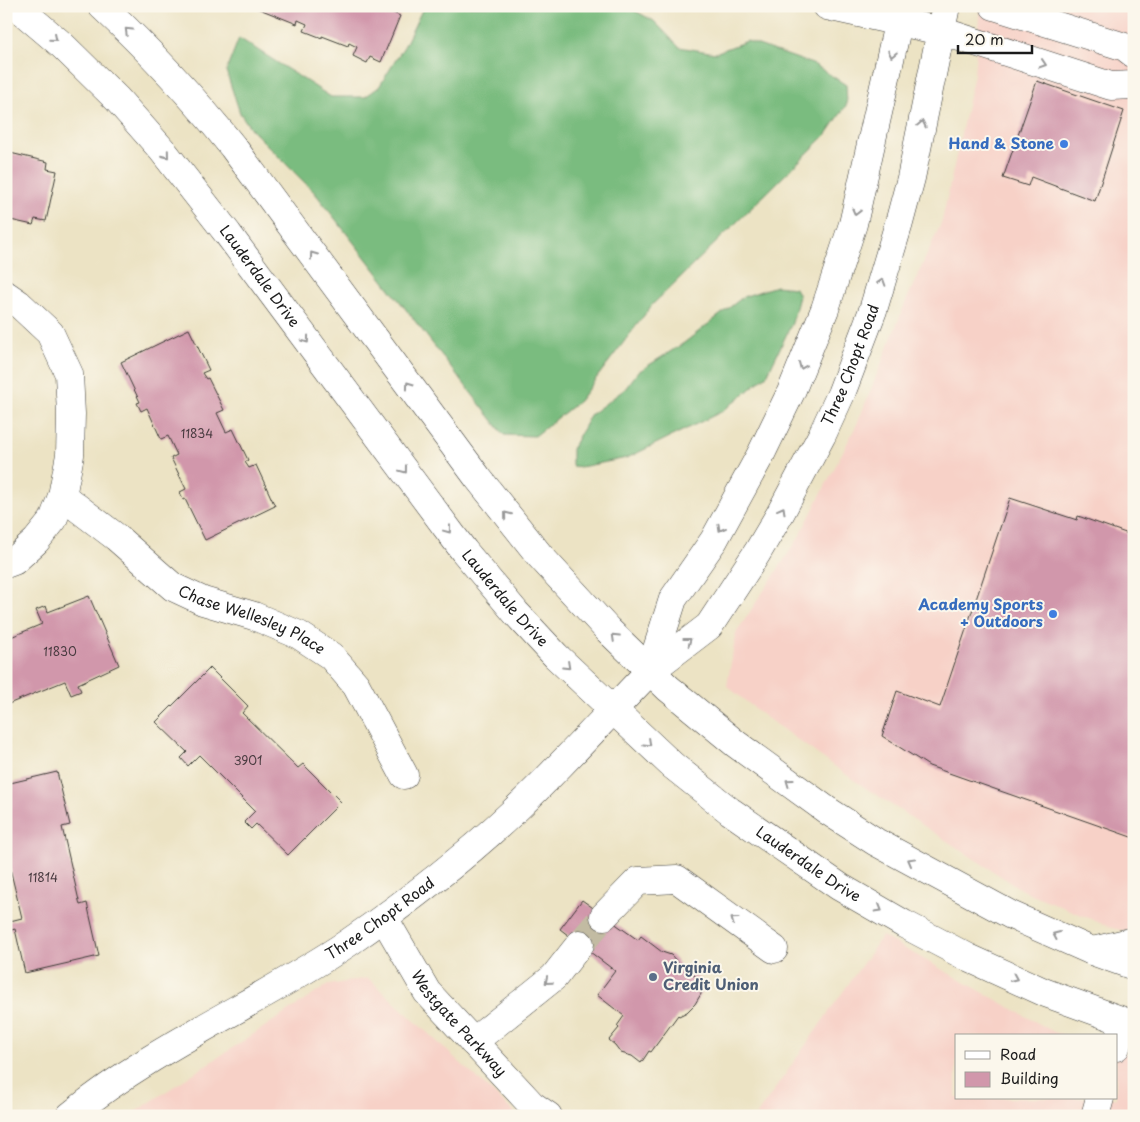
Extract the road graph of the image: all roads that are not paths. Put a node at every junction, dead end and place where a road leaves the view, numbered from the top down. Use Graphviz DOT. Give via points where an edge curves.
graph roads {
  1 [pos="16,6"];
  2 [pos="102,6"];
  3 [pos="827,6"];
  4 [pos="994,6"];
  5 [pos="900,14"];
  6 [pos="943,18"];
  7 [pos="1134,54"];
  8 [pos="1134,85"];
  9 [pos="6,295"];
  10 [pos="62,496"];
  11 [pos="6,564"];
  12 [pos="650,671"];
  13 [pos="612,709"];
  14 [pos="404,775"];
  15 [pos="604,916"];
  16 [pos="384,918"];
  17 [pos="1134,941"];
  18 [pos="580,944"];
  19 [pos="774,949"];
  20 [pos="1092,951"];
  21 [pos="1134,966"];
  22 [pos="1125,1032"];
  23 [pos="473,1042"];
  24 [pos="1099,1100"];
  25 [pos="70,1116"];
  26 [pos="548,1116"];
  27 [pos="1095,1116"];
  1 -- 13 [label="main road, Lauderdale Drive, one-way" via="62,44 163,151 464,552 516,614"];
  12 -- 2 [label="main road, one-way" via="540,556 478,478 209,117"];
  3 -- 5 [label="main road"];
  4 -- 7 [label="main road" via="1125,47"];
  5 -- 6 [label="main road"];
  5 -- 12 [label="main road, Three Chopt Road, one-way" via="853,224 825,309 761,454 714,540 673,599"];
  6 -- 8 [label="main road, one-way" via="1111,86"];
  12 -- 6 [label="main road, Three Chopt Road, one-way" via="709,626 771,530 822,435 858,352 887,268 911,178"];
  9 -- 10 [label="main road" via="50,333 69,374 70,455"];
  10 -- 11 [label="main road" via="53,520 36,541"];
  10 -- 14 [label="main road, Chase Wellesley Place" via="116,537 173,587 299,635 331,656 356,685"];
  12 -- 13 [label="main road, Three Chopt Road"];
  20 -- 12 [label="main road, one-way" via="1011,915 876,842 736,744"];
  13 -- 16 [label="main road, Three Chopt Road" via="512,812"];
  13 -- 22 [label="main road, Lauderdale Drive, one-way" via="672,765 730,811 840,887 969,958"];
  19 -- 15 [label="main road, one-way" via="677,879 638,881"];
  16 -- 23 [label="main road, Westgate Parkway" via="427,992"];
  16 -- 25 [label="main road, Three Chopt Road" via="310,966 137,1067"];
  17 -- 20 [label="main road"];
  18 -- 23 [label="main road, one-way" via="554,977"];
  20 -- 21 [label="main road"];
  23 -- 26 [label="main road, Westgate Parkway" via="532,1105"];
  24 -- 27 [label="main road"];
}
